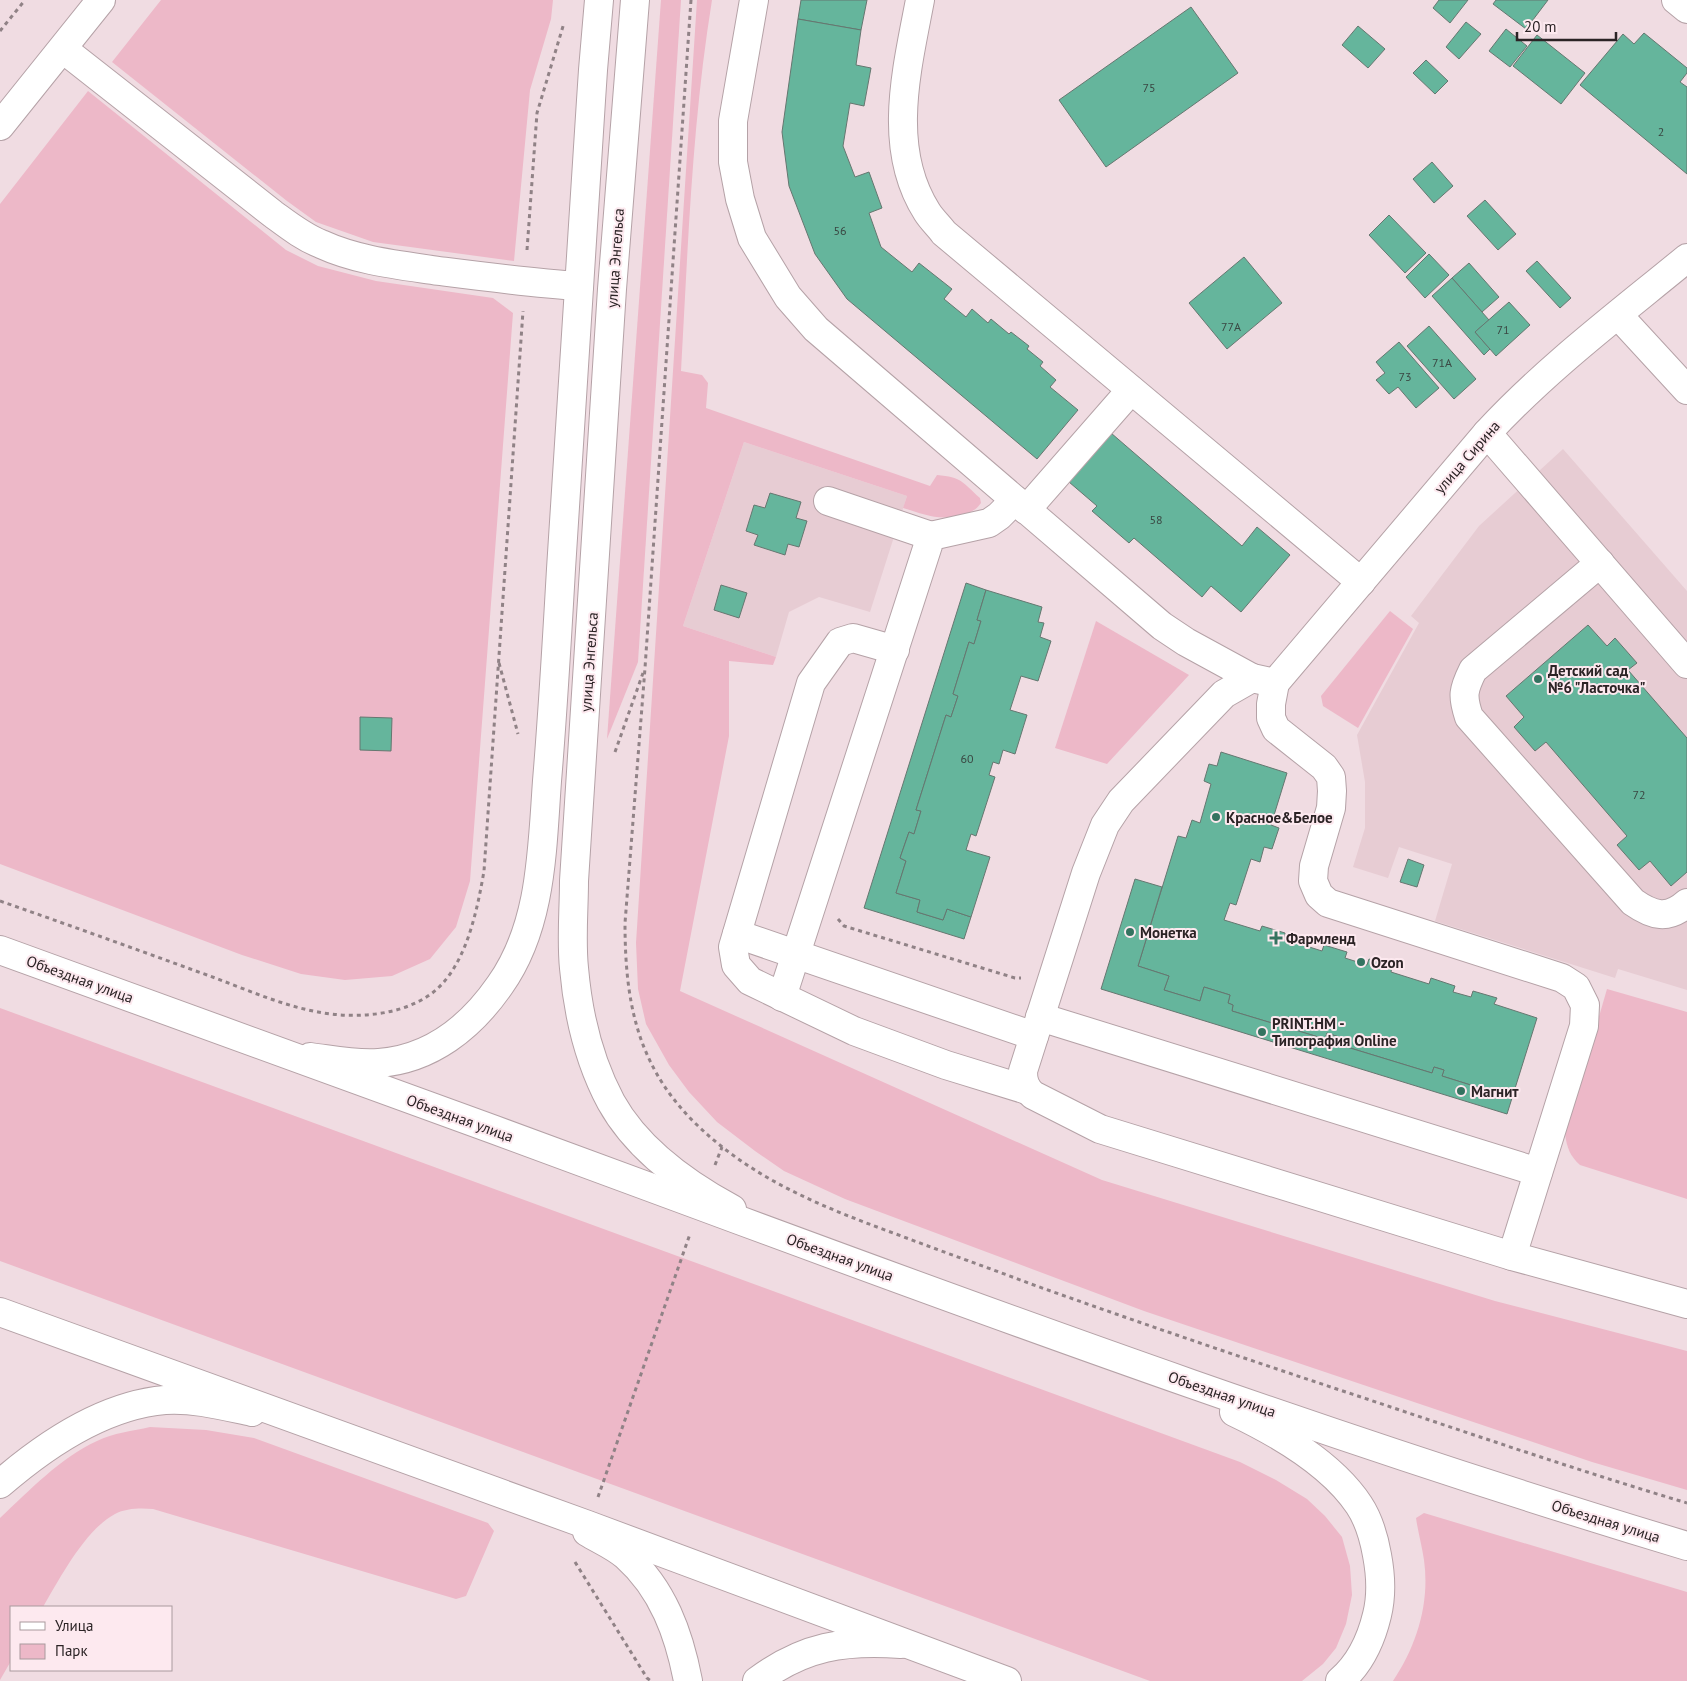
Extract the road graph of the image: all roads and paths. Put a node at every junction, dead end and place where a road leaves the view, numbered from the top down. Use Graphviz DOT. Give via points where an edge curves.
graph roads {
  1 [pos="25,0"];
  2 [pos="102,0"];
  3 [pos="599,0"];
  4 [pos="635,0"];
  5 [pos="691,0"];
  6 [pos="754,0"];
  7 [pos="920,0"];
  8 [pos="1676,0"];
  9 [pos="1687,9"];
  10 [pos="566,15"];
  11 [pos="0,31"];
  12 [pos="63,49"];
  13 [pos="0,126"];
  14 [pos="1687,258"];
  15 [pos="525,282"];
  16 [pos="579,286"];
  17 [pos="612,289"];
  18 [pos="1618,315"];
  19 [pos="1131,390"];
  20 [pos="1687,390"];
  21 [pos="1487,433"];
  22 [pos="828,501"];
  23 [pos="1021,505"];
  24 [pos="931,536"];
  25 [pos="1600,564"];
  26 [pos="1361,582"];
  27 [pos="895,650"];
  28 [pos="1687,664"];
  29 [pos="1264,681"];
  30 [pos="0,901"];
  31 [pos="1687,903"];
  32 [pos="837,910"];
  33 [pos="737,934"];
  34 [pos="0,950"];
  35 [pos="796,954"];
  36 [pos="1028,975"];
  37 [pos="782,996"];
  38 [pos="1037,1026"];
  39 [pos="284,1054"];
  40 [pos="1027,1090"];
  41 [pos="722,1147"];
  42 [pos="1538,1172"];
  43 [pos="702,1200"];
  44 [pos="1512,1256"];
  45 [pos="1687,1304"];
  46 [pos="0,1312"];
  47 [pos="1122,1360"];
  48 [pos="300,1421"];
  49 [pos="0,1484"];
  50 [pos="1687,1503"];
  51 [pos="587,1528"];
  52 [pos="1687,1546"];
  53 [pos="906,1645"];
  54 [pos="651,1681"];
  55 [pos="688,1681"];
  56 [pos="757,1681"];
  57 [pos="1007,1681"];
  58 [pos="1340,1681"];
  1 -- 11 [label="path"];
  2 -- 12 [label="main road"];
  3 -- 16 [label="main road"];
  4 -- 17 [label="main road, улица Энгельса"];
  5 -- 41 [label="path" via="625,923 625,963 637,1031 650,1063 690,1118"];
  6 -- 23 [label="main road" via="733,121 733,162 752,238 788,297 816,329"];
  7 -- 19 [label="main road" via="908,67 903,129 909,172 924,207 944,233"];
  8 -- 9 [label="main road"];
  10 -- 15 [label="path" via="537,113"];
  12 -- 13 [label="main road"];
  12 -- 15 [label="main road" via="273,214 320,244 355,257 394,265"];
  14 -- 18 [label="main road, улица Сирина"];
  15 -- 16 [label="main road"];
  15 -- 30 [label="path" via="484,871 466,942 446,979 416,1003 398,1010 370,1014 319,1012 268,997"];
  16 -- 17 [label="main road"];
  16 -- 39 [label="main road" via="539,880 530,923 517,957 482,1008 447,1040 430,1050 402,1060 377,1063"];
  17 -- 43 [label="main road, улица Энгельса" via="574,881 574,966 587,1041 612,1104 633,1133"];
  18 -- 20 [label="main road"];
  18 -- 21 [label="main road, улица Сирина" via="1513,405"];
  19 -- 23 [label="main road"];
  19 -- 26 [label="main road"];
  21 -- 25 [label="main road"];
  21 -- 26 [label="main road, улица Сирина"];
  22 -- 24 [label="main road"];
  23 -- 24 [label="main road" via="989,523"];
  23 -- 29 [label="main road" via="1162,626 1186,642"];
  24 -- 27 [label="main road"];
  25 -- 28 [label="main road"];
  25 -- 31 [label="main road" via="1473,670 1466,685 1464,701 1469,717 1633,902 1646,911 1663,915 1677,912"];
  26 -- 29 [label="main road, улица Сирина"];
  27 -- 33 [label="main road" via="853,638 840,642 811,683"];
  27 -- 35 [label="main road"];
  29 -- 38 [label="main road" via="1224,694 1121,801 1105,825"];
  29 -- 42 [label="main road" via="1276,729 1324,767 1331,777 1331,808 1314,866 1313,881 1328,903 1562,978 1576,987 1585,1006 1584,1026"];
  32 -- 36 [label="path" via="838,919 844,926 1015,978"];
  33 -- 35 [label="main road"];
  33 -- 37 [label="main road" via="734,946 736,965 750,981"];
  34 -- 39 [label="main road, Объездная улица"];
  35 -- 37 [label="main road"];
  35 -- 38 [label="main road"];
  37 -- 40 [label="main road" via="873,1038"];
  38 -- 40 [label="main road" via="1023,1071"];
  38 -- 42 [label="main road"];
  39 -- 43 [label="main road, Объездная улица"];
  40 -- 44 [label="main road" via="1100,1129"];
  41 -- 43 [label="path"];
  41 -- 50 [label="path" via="779,1185 852,1218 1135,1322"];
  42 -- 44 [label="main road"];
  43 -- 47 [label="main road, Объездная улица" via="779,1235"];
  43 -- 51 [label="path"];
  44 -- 45 [label="main road"];
  46 -- 48 [label="main road"];
  47 -- 52 [label="main road, Объездная улица" via="1353,1440"];
  47 -- 58 [label="main road" via="1238,1414 1304,1450 1327,1469 1359,1505 1370,1526 1376,1550 1381,1577 1380,1603 1374,1629 1362,1655"];
  48 -- 49 [label="main road" via="203,1402 166,1400 132,1405 102,1416 58,1441"];
  48 -- 51 [label="main road"];
  51 -- 53 [label="main road"];
  51 -- 54 [label="path" via="575,1563"];
  51 -- 55 [label="main road" via="626,1556 650,1582 669,1614 682,1650"];
  53 -- 56 [label="main road" via="868,1642 814,1650 795,1657"];
  53 -- 57 [label="main road"];
}
